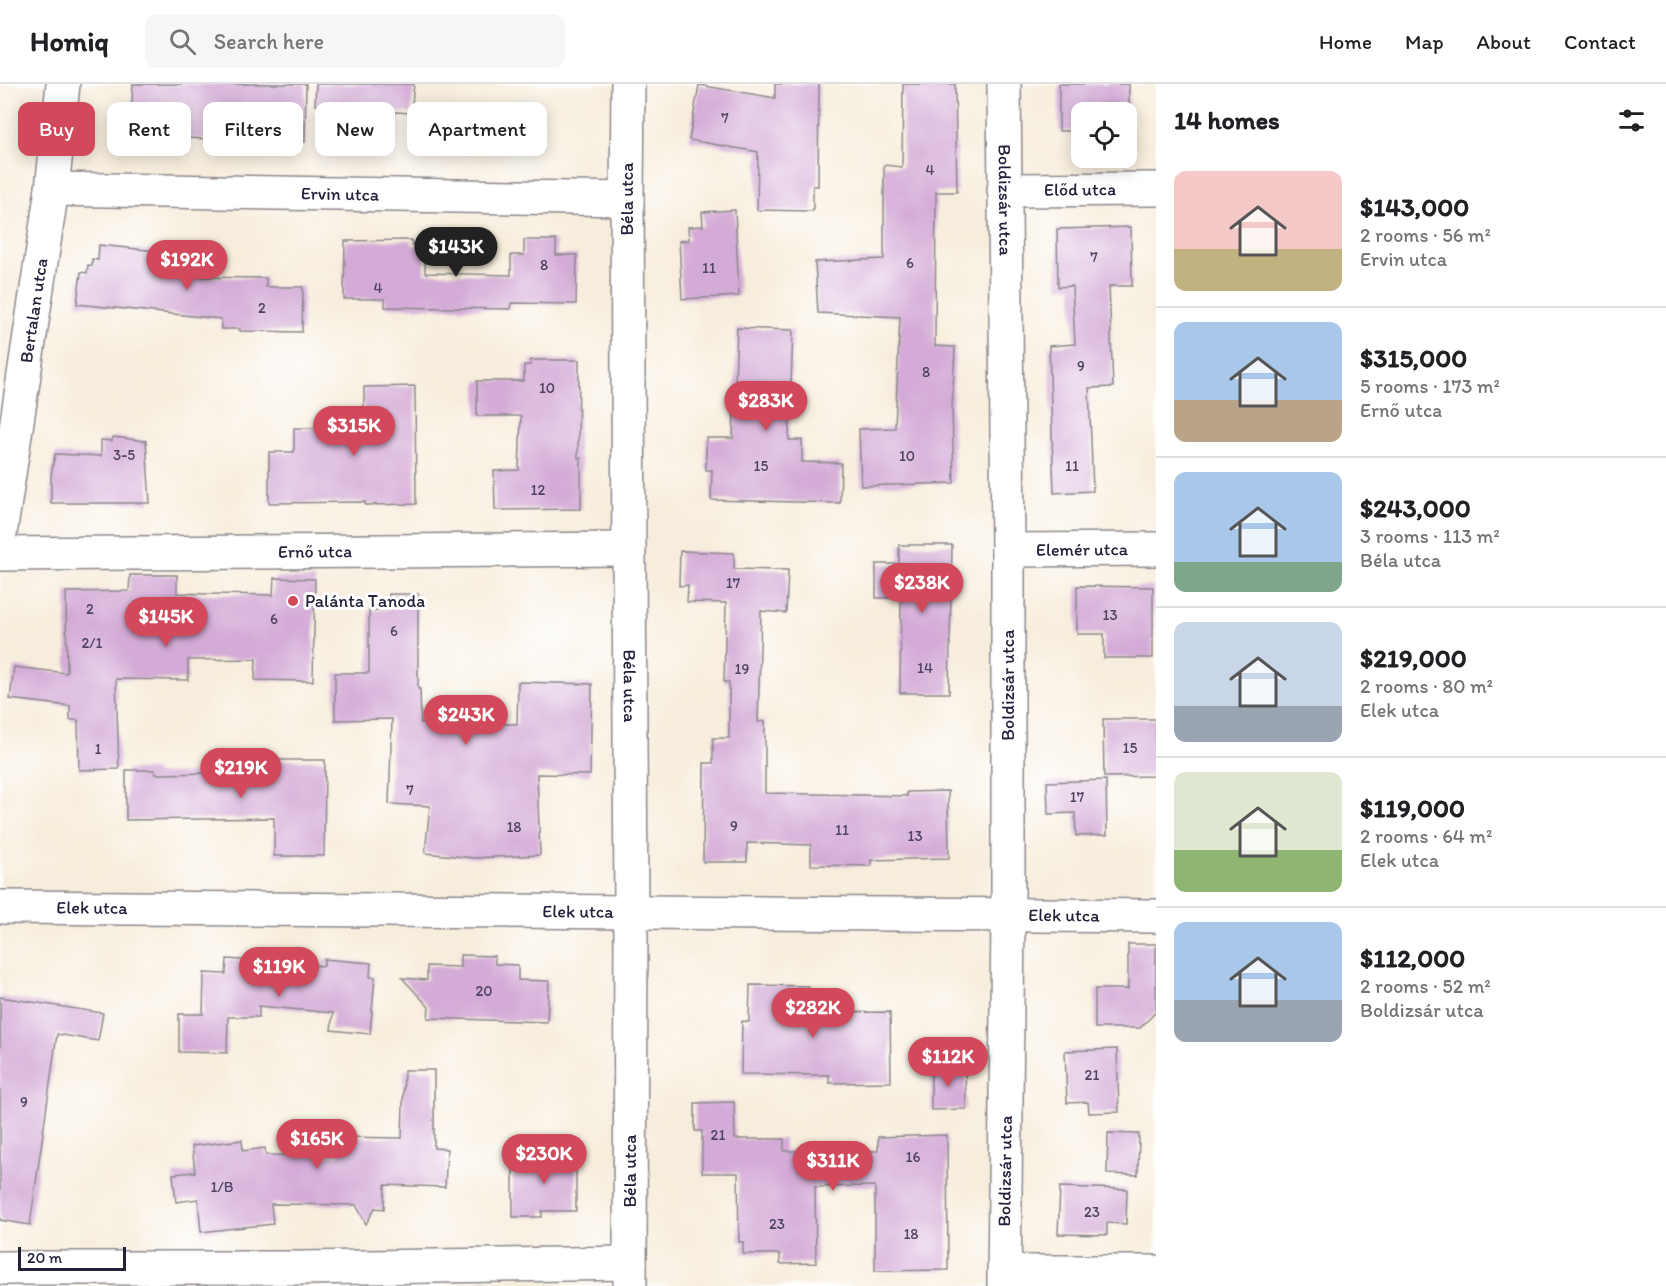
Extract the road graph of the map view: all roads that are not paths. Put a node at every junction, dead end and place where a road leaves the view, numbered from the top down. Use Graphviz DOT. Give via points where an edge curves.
graph roads {
  1 [pos="63,84"];
  2 [pos="628,84"];
  3 [pos="1004,84"];
  4 [pos="52,189"];
  5 [pos="1156,189"];
  6 [pos="1004,190"];
  7 [pos="627,199"];
  8 [pos="0,534"];
  9 [pos="629,549"];
  10 [pos="1156,549"];
  11 [pos="1008,550"];
  12 [pos="0,554"];
  13 [pos="0,907"];
  14 [pos="631,911"];
  15 [pos="1008,916"];
  16 [pos="1156,916"];
  17 [pos="0,1268"];
  18 [pos="1156,1272"];
  19 [pos="630,1274"];
  20 [pos="1004,1279"];
  1 -- 4 [label="street, Bertalan utca"];
  2 -- 7 [label="street, Béla utca"];
  3 -- 6 [label="street, Boldizsár utca"];
  4 -- 7 [label="street, Ervin utca"];
  4 -- 8 [label="street, Bertalan utca"];
  5 -- 6 [label="street, Előd utca"];
  6 -- 11 [label="street, Boldizsár utca"];
  7 -- 9 [label="street, Béla utca"];
  9 -- 12 [label="street, Ernő utca"];
  9 -- 14 [label="street, Béla utca"];
  10 -- 11 [label="street, Elemér utca"];
  11 -- 15 [label="street, Boldizsár utca"];
  13 -- 14 [label="street, Elek utca"];
  14 -- 15 [label="street, Elek utca"];
  14 -- 19 [label="street, Béla utca"];
  15 -- 16 [label="street, Elek utca"];
  15 -- 20 [label="street, Boldizsár utca"];
  17 -- 19 [label="street"];
  18 -- 20 [label="street"];
}
